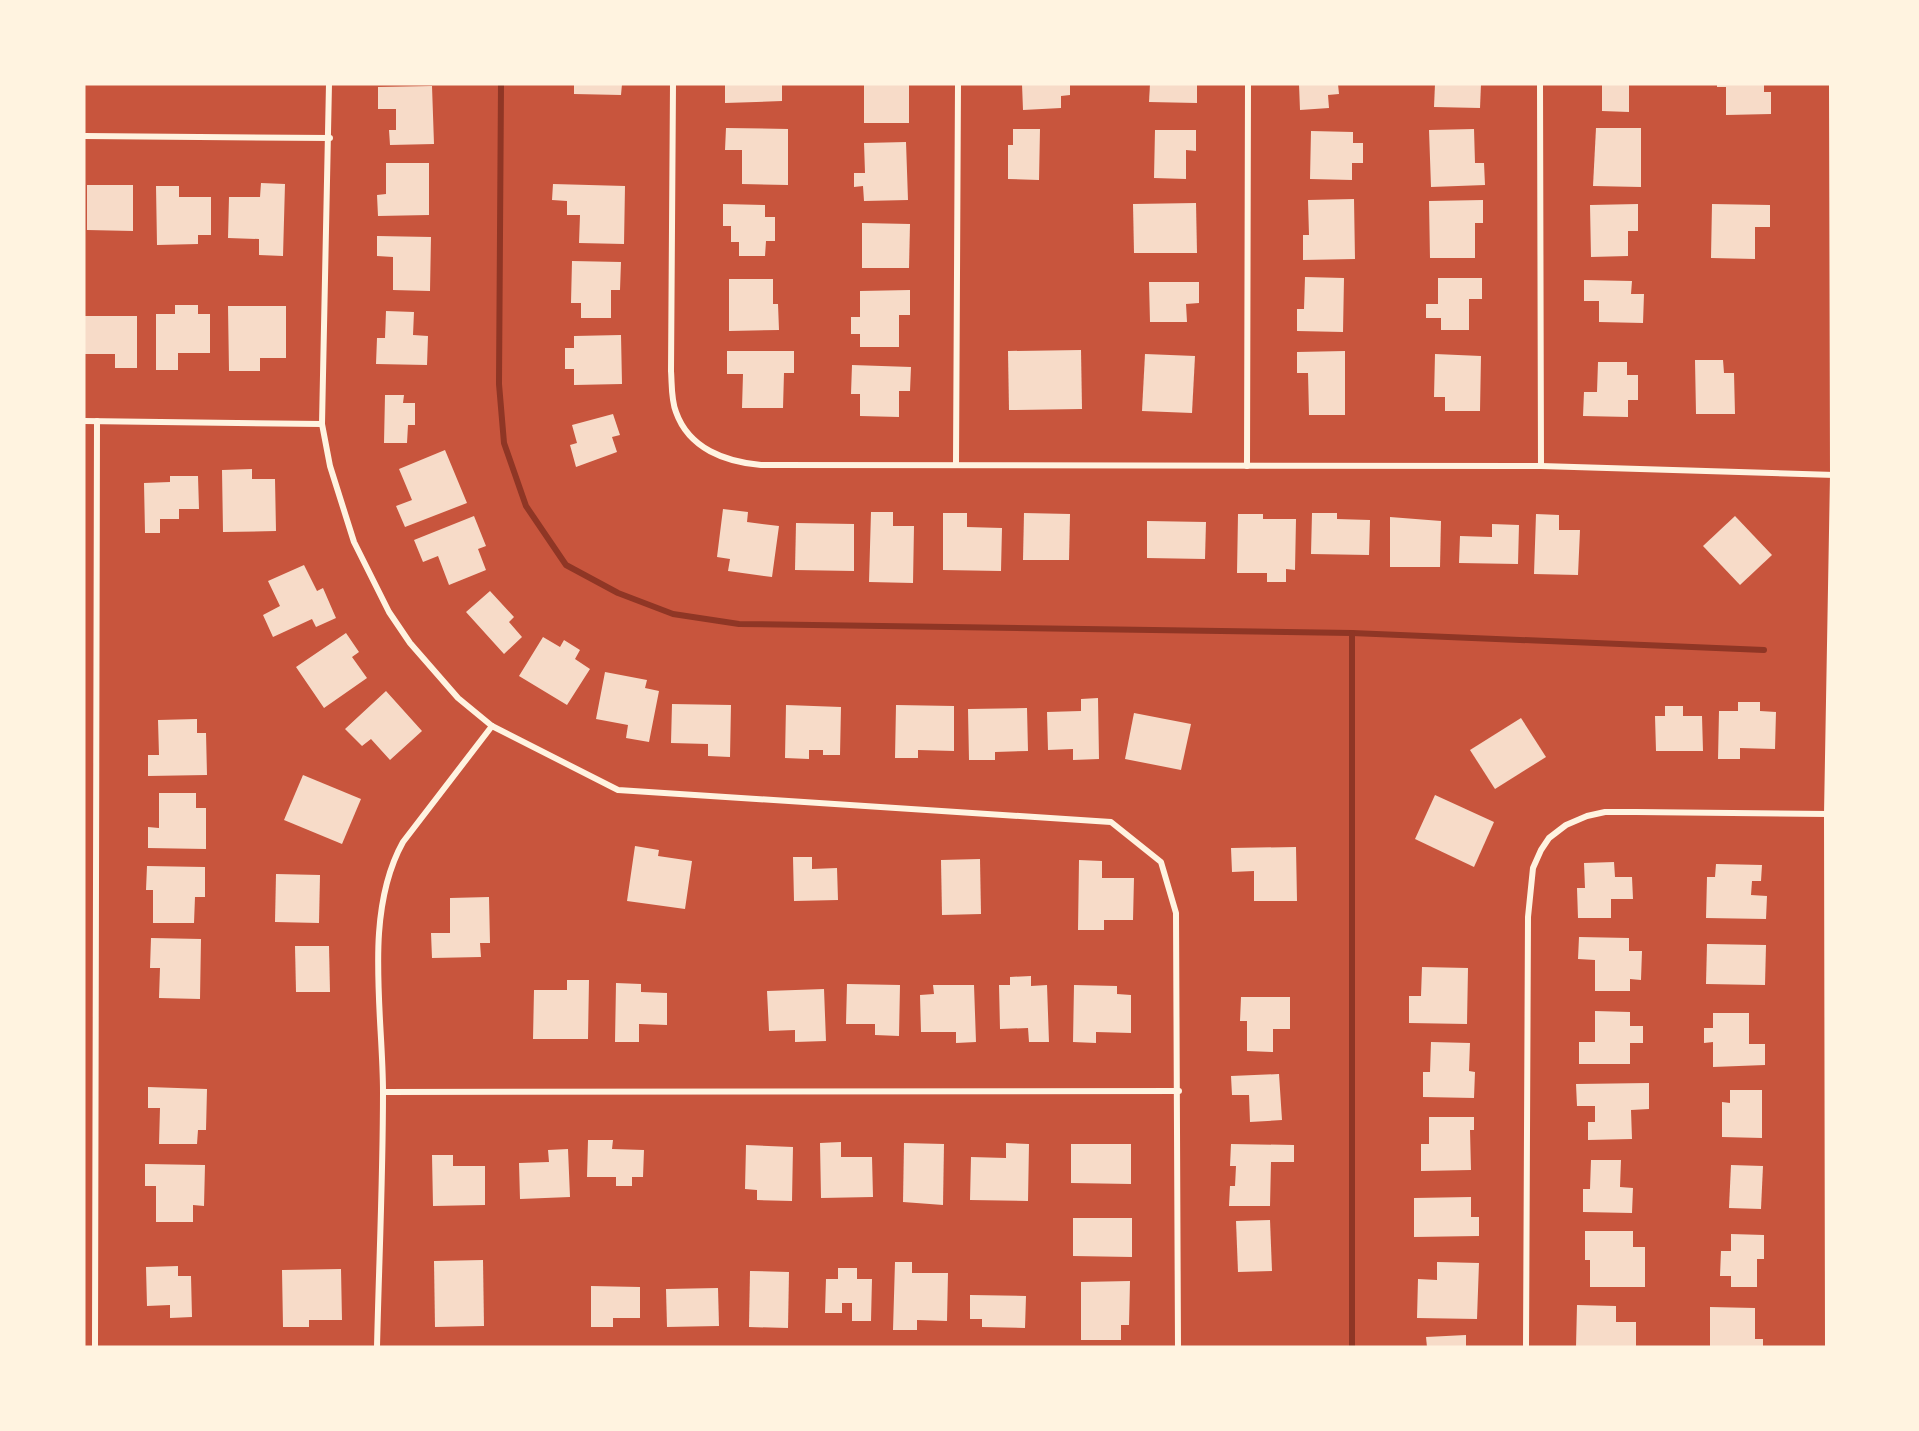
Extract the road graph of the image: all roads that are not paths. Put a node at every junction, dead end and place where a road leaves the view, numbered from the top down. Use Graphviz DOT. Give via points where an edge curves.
graph roads {
  1 [pos="329,84"];
  2 [pos="673,84"];
  3 [pos="958,84"];
  4 [pos="1248,84"];
  5 [pos="1540,84"];
  6 [pos="1834,84"];
  7 [pos="84,136"];
  8 [pos="330,138"];
  9 [pos="1835,188"];
  10 [pos="84,421"];
  11 [pos="97,421"];
  12 [pos="322,424"];
  13 [pos="956,463"];
  14 [pos="1247,466"];
  15 [pos="1541,466"];
  16 [pos="1835,475"];
  17 [pos="492,726"];
  18 [pos="1829,814"];
  19 [pos="1179,1091"];
  20 [pos="383,1092"];
  21 [pos="95,1347"];
  22 [pos="377,1347"];
  23 [pos="1178,1347"];
  24 [pos="1526,1347"];
  25 [pos="1830,1347"];
  1 -- 8 [label="street"];
  2 -- 13 [label="street" via="673,396 676,413 698,444 725,459 761,465"];
  3 -- 13 [label="street"];
  4 -- 14 [label="street"];
  5 -- 15 [label="street"];
  6 -- 9 [label="street"];
  7 -- 8 [label="street"];
  8 -- 12 [label="street"];
  9 -- 16 [label="street"];
  10 -- 11 [label="street"];
  11 -- 12 [label="street"];
  11 -- 21 [label="street"];
  12 -- 17 [label="street" via="330,466 354,542 389,612 440,679"];
  13 -- 14 [label="street"];
  14 -- 15 [label="street"];
  15 -- 16 [label="street"];
  16 -- 18 [label="street"];
  17 -- 19 [label="street" via="618,790 1111,822 1161,862 1176,913"];
  17 -- 20 [label="street" via="403,842 386,880 379,945"];
  18 -- 24 [label="street" via="1605,812 1566,825 1541,850 1533,868 1527,916"];
  18 -- 25 [label="street"];
  19 -- 20 [label="street"];
  19 -- 23 [label="street"];
  20 -- 22 [label="street"];
}
